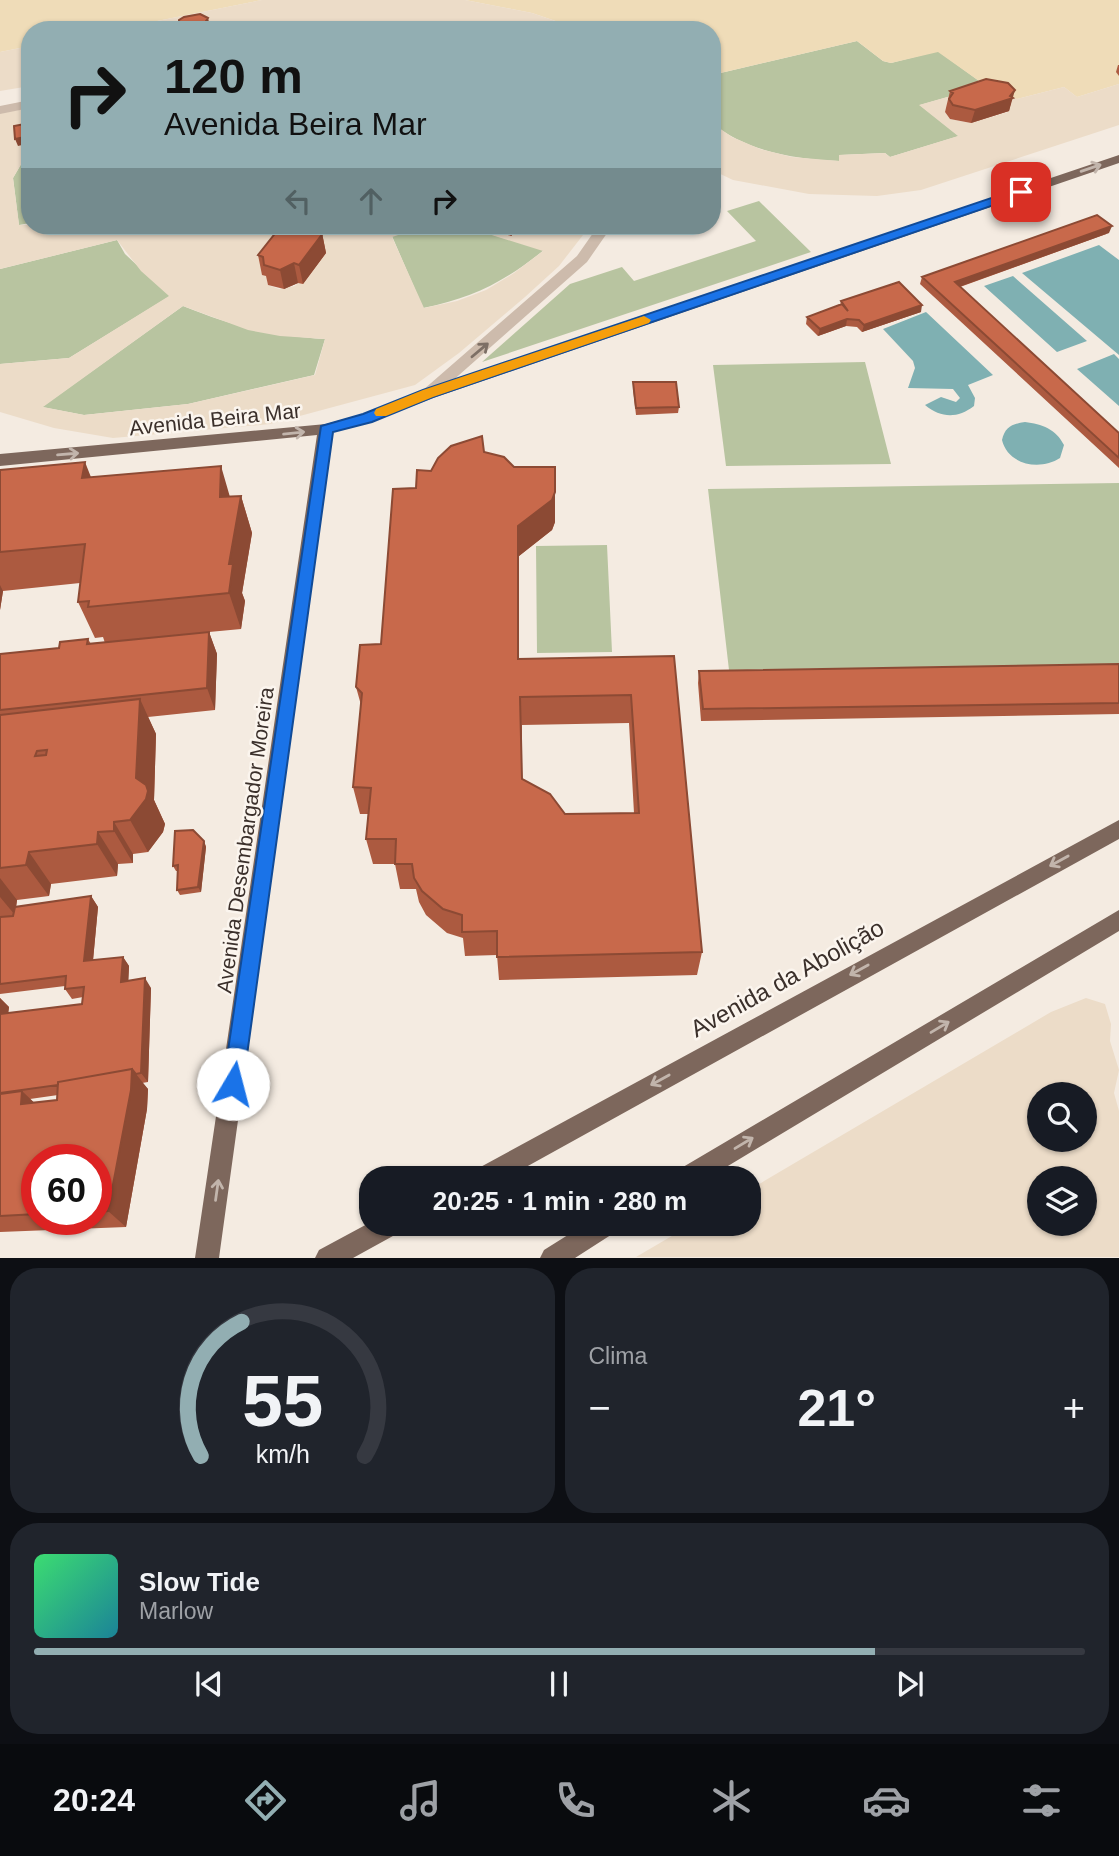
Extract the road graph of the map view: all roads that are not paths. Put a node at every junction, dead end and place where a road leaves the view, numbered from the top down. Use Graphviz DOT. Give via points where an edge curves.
graph roads {
  1 [pos="21,106"];
  2 [pos="0,110"];
  3 [pos="1119,159"];
  4 [pos="599,235"];
  5 [pos="428,394"];
  6 [pos="326,429"];
  7 [pos="0,460"];
  8 [pos="1119,829"];
  9 [pos="1119,920"];
  10 [pos="504,1166"];
  11 [pos="706,1166"];
  12 [pos="369,1236"];
  13 [pos="587,1236"];
  14 [pos="207,1258"];
  15 [pos="327,1258"];
  16 [pos="551,1258"];
  1 -- 2 [label="lane"];
  5 -- 3 [label="main road, Avenida Beira Mar, one-way"];
  5 -- 4 [label="lane, Avenida Beira Mar, one-way" via="582,259"];
  5 -- 6 [label="main road, Avenida Beira Mar"];
  7 -- 6 [label="main road, Avenida Beira Mar, one-way"];
  14 -- 6 [label="main road, Avenida Desembargador Moreira, one-way"];
  8 -- 10 [label="main road, Avenida da Abolição, one-way"];
  11 -- 9 [label="main road, one-way"];
  12 -- 15 [label="main road"];
  13 -- 16 [label="main road"];
}
